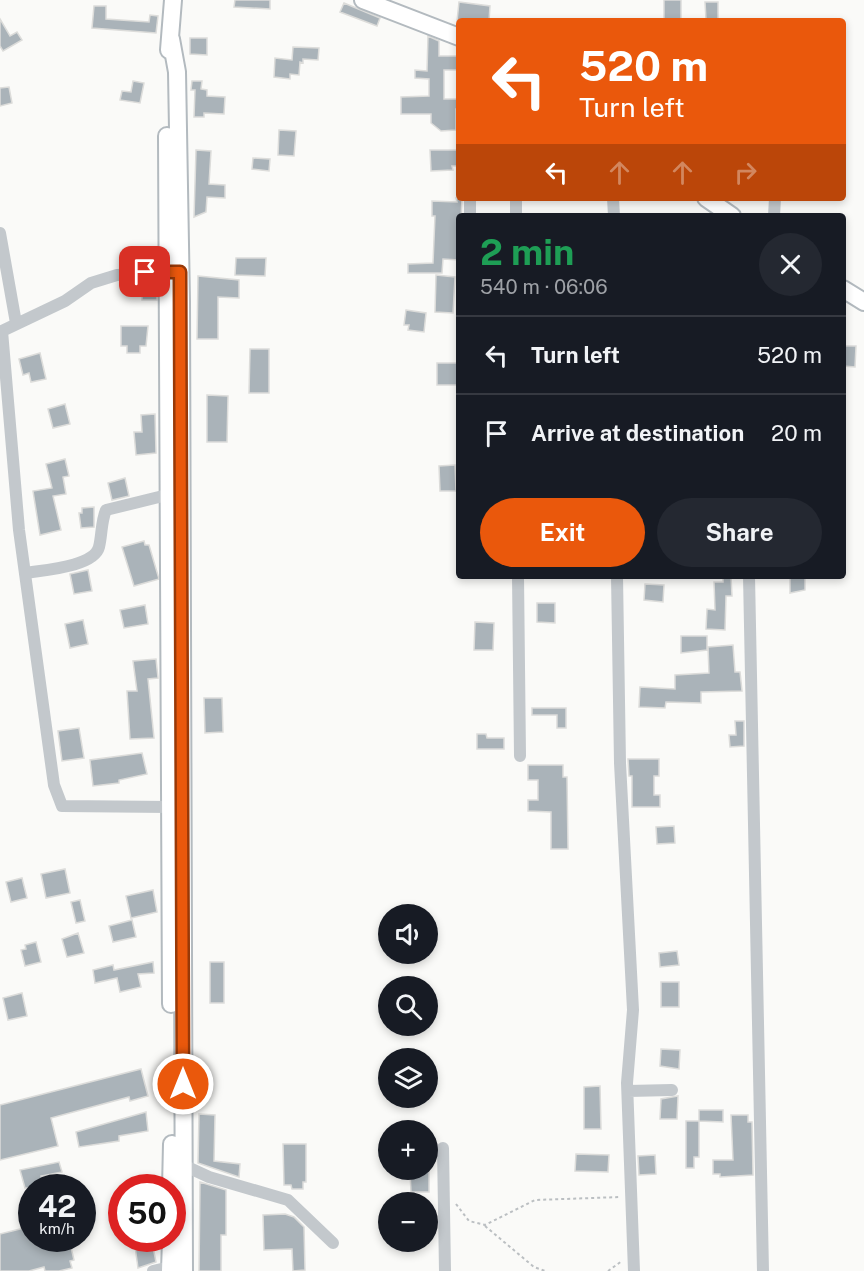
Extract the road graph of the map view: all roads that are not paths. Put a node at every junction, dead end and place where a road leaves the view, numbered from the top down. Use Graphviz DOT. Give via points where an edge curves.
graph roads {
  1 [pos="173,0"];
  2 [pos="363,0"];
  3 [pos="456,36"];
  4 [pos="710,201"];
  5 [pos="728,213"];
  6 [pos="0,233"];
  7 [pos="174,272"];
  8 [pos="846,291"];
  9 [pos="864,302"];
  10 [pos="16,323"];
  11 [pos="167,495"];
  12 [pos="25,573"];
  13 [pos="518,579"];
  14 [pos="617,579"];
  15 [pos="749,579"];
  16 [pos="520,756"];
  17 [pos="174,817"];
  18 [pos="672,1090"];
  19 [pos="628,1091"];
  20 [pos="177,1108"];
  21 [pos="444,1148"];
  22 [pos="183,1165"];
  23 [pos="172,1174"];
  24 [pos="333,1243"];
  25 [pos="174,1252"];
  26 [pos="177,1268"];
  27 [pos="153,1271"];
  28 [pos="445,1271"];
  29 [pos="634,1271"];
  30 [pos="763,1271"];
  1 -- 7 [label="main road" via="166,75"];
  2 -- 3 [label="main road"];
  4 -- 5 [label="main road"];
  6 -- 10 [label="street"];
  7 -- 10 [label="street" via="117,275 91,283 66,301"];
  7 -- 11 [label="main road"];
  7 -- 17 [label="main road"];
  8 -- 9 [label="main road"];
  10 -- 12 [label="street" via="2,331"];
  11 -- 12 [label="street" via="106,510 98,550 90,558"];
  11 -- 17 [label="main road"];
  12 -- 17 [label="street" via="54,785 62,806"];
  13 -- 16 [label="street"];
  14 -- 19 [label="street" via="620,763 633,1010"];
  15 -- 30 [label="street"];
  17 -- 20 [label="main road"];
  18 -- 19 [label="street"];
  19 -- 29 [label="street"];
  20 -- 22 [label="main road"];
  20 -- 23 [label="main road"];
  21 -- 28 [label="street"];
  22 -- 24 [label="street" via="209,1177 288,1200"];
  22 -- 26 [label="main road"];
  25 -- 26 [label="main road"];
  26 -- 27 [label="street"];
}
